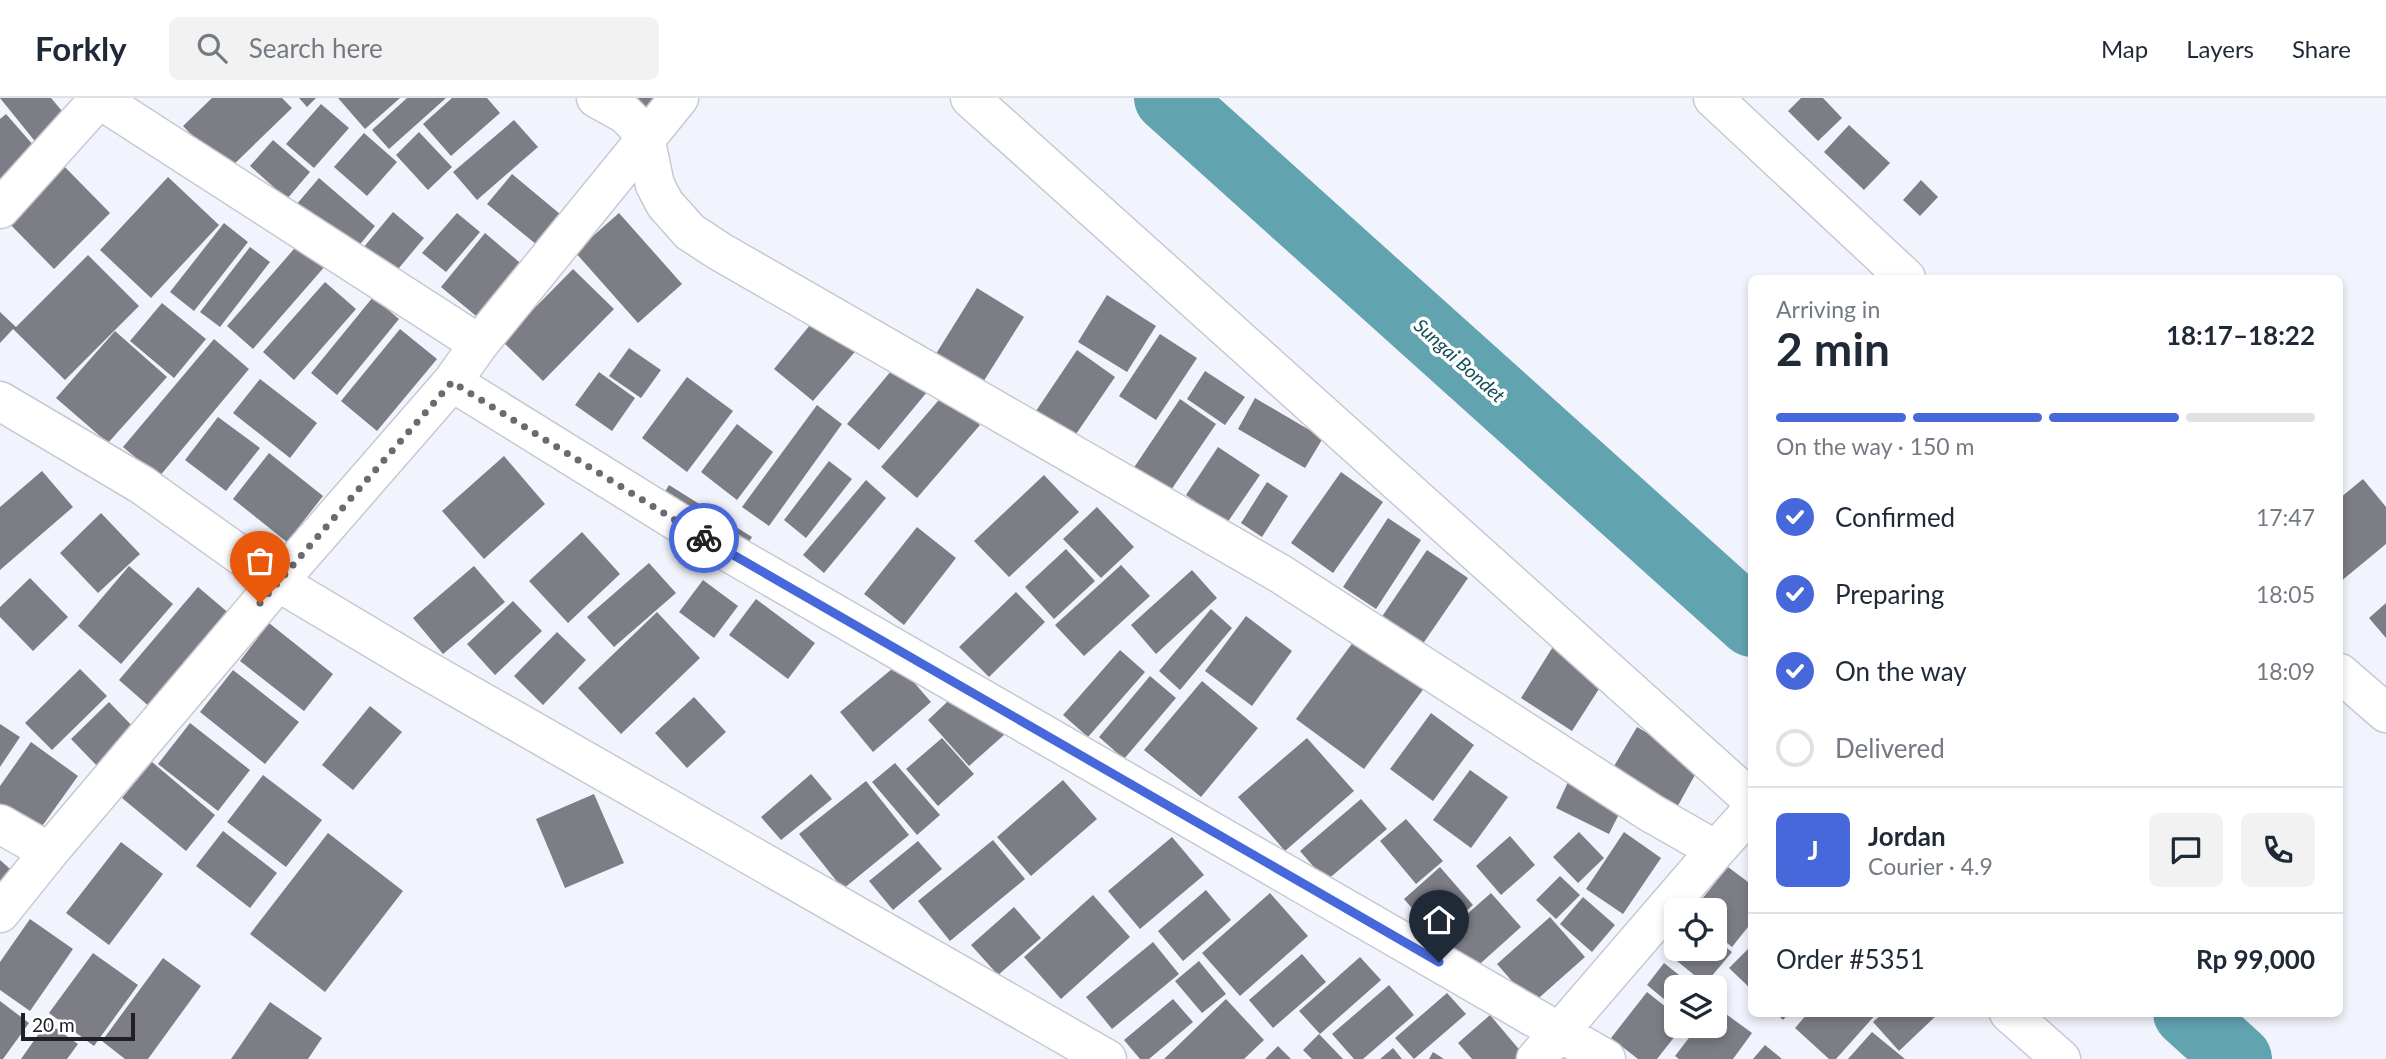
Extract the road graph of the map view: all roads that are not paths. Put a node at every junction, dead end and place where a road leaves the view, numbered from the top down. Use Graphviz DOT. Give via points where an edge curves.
graph roads {
  1 [pos="97,98"];
  2 [pos="596,98"];
  3 [pos="679,98"];
  4 [pos="970,98"];
  5 [pos="1713,98"];
  6 [pos="645,137"];
  7 [pos="0,209"];
  8 [pos="1903,275"];
  9 [pos="479,344"];
  10 [pos="452,382"];
  11 [pos="0,401"];
  12 [pos="278,582"];
  13 [pos="2343,676"];
  14 [pos="2386,713"];
  15 [pos="1748,796"];
  16 [pos="1748,814"];
  17 [pos="0,824"];
  18 [pos="1716,850"];
  19 [pos="49,852"];
  20 [pos="0,913"];
  21 [pos="2014,1017"];
  22 [pos="1547,1045"];
  23 [pos="1107,1059"];
  24 [pos="1606,1059"];
  25 [pos="2061,1059"];
  1 -- 7 [label="street"];
  1 -- 9 [label="street"];
  2 -- 6 [label="street" via="625,114"];
  3 -- 6 [label="street"];
  4 -- 15 [label="street"];
  5 -- 8 [label="street"];
  6 -- 9 [label="street"];
  6 -- 18 [label="street" via="655,185 690,232 1279,573 1651,813"];
  9 -- 10 [label="street"];
  10 -- 12 [label="street"];
  10 -- 22 [label="street"];
  11 -- 12 [label="street" via="142,485"];
  12 -- 19 [label="street"];
  12 -- 23 [label="street"];
  13 -- 14 [label="street"];
  16 -- 18 [label="street"];
  17 -- 19 [label="street"];
  18 -- 22 [label="street"];
  19 -- 20 [label="street"];
  21 -- 25 [label="street"];
  22 -- 24 [label="street"];
}
